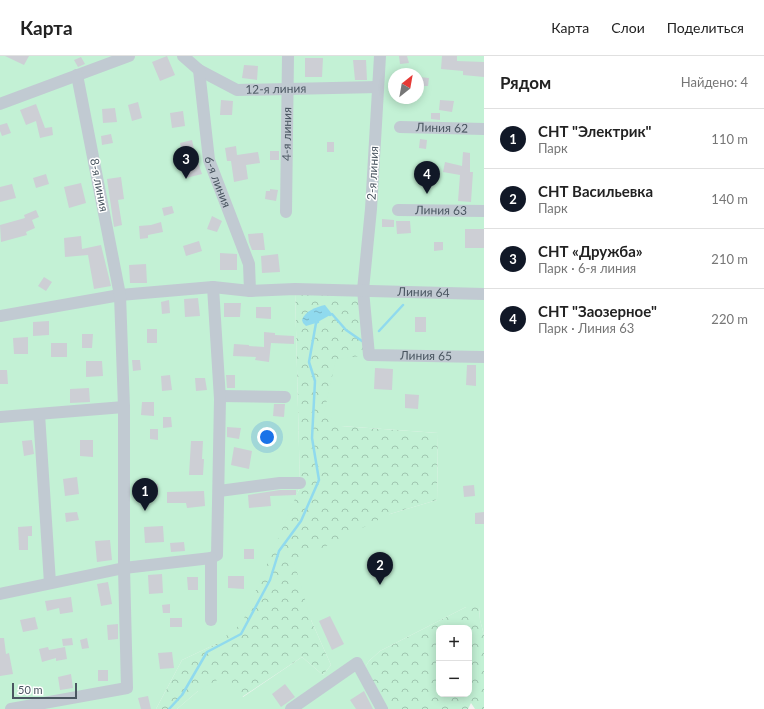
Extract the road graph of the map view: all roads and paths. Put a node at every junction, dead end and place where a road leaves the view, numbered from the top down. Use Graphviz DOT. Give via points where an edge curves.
graph roads {
  1 [pos="129,56"];
  2 [pos="183,56"];
  3 [pos="288,56"];
  4 [pos="380,56"];
  5 [pos="199,70"];
  6 [pos="77,75"];
  7 [pos="378,87"];
  8 [pos="288,89"];
  9 [pos="0,104"];
  10 [pos="400,127"];
  11 [pos="484,129"];
  12 [pos="398,210"];
  13 [pos="484,211"];
  14 [pos="286,212"];
  15 [pos="213,287"];
  16 [pos="363,290"];
  17 [pos="250,291"];
  18 [pos="484,294"];
  19 [pos="120,295"];
  20 [pos="0,316"];
  21 [pos="369,355"];
  22 [pos="484,357"];
  23 [pos="220,396"];
  24 [pos="286,397"];
  25 [pos="124,407"];
  26 [pos="39,414"];
  27 [pos="0,418"];
  28 [pos="300,483"];
  29 [pos="219,492"];
  30 [pos="211,558"];
  31 [pos="124,568"];
  32 [pos="50,583"];
  33 [pos="0,594"];
  34 [pos="211,620"];
  35 [pos="11,709"];
  36 [pos="291,709"];
  37 [pos="382,709"];
  1 -- 6 [label="street"];
  2 -- 5 [label="street, 12-я линия"];
  3 -- 8 [label="street, 4-я линия"];
  4 -- 7 [label="street, 2-я линия"];
  5 -- 8 [label="street, 12-я линия" via="237,90"];
  5 -- 17 [label="street, 6-я линия" via="209,160 249,264"];
  6 -- 9 [label="street"];
  6 -- 19 [label="street, 8-я линия"];
  7 -- 8 [label="street, 12-я линия"];
  7 -- 16 [label="street, 2-я линия" via="371,209"];
  8 -- 14 [label="street, 4-я линия"];
  10 -- 11 [label="street, Линия 62"];
  12 -- 13 [label="street, Линия 63"];
  15 -- 17 [label="street, Линия 64"];
  15 -- 19 [label="street, Линия 64"];
  15 -- 23 [label="street"];
  16 -- 17 [label="street, Линия 64"];
  16 -- 18 [label="street, Линия 64"];
  16 -- 21 [label="street, 2-я линия"];
  19 -- 20 [label="street, Линия 64"];
  19 -- 25 [label="street, 8-я линия"];
  21 -- 22 [label="street, Линия 65"];
  23 -- 24 [label="street"];
  23 -- 29 [label="street"];
  25 -- 26 [label="street"];
  25 -- 31 [label="street, 8-я линия"];
  26 -- 27 [label="street"];
  26 -- 32 [label="street"];
  28 -- 29 [label="street" via="280,483"];
  29 -- 30 [label="street" via="217,555"];
  30 -- 31 [label="street"];
  30 -- 34 [label="street"];
  31 -- 32 [label="street"];
  31 -- 35 [label="street, 8-я линия" via="127,688"];
  32 -- 33 [label="street"];
  36 -- 37 [label="street" via="357,663"];
}
